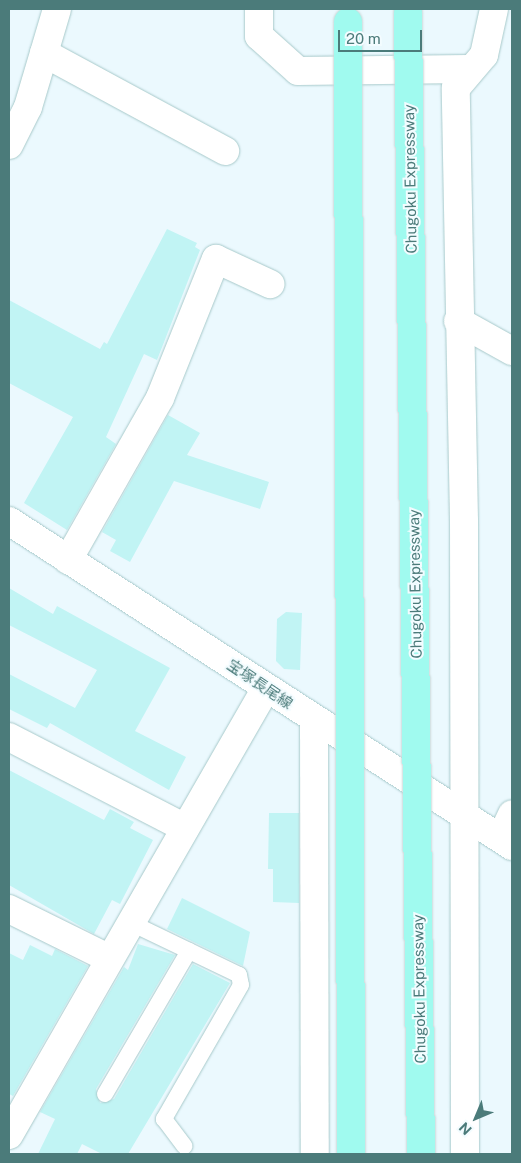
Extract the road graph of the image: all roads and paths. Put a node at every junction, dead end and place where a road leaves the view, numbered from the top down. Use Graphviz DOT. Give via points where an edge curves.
graph roads {
  1 [pos="58,9"];
  2 [pos="259,9"];
  3 [pos="494,9"];
  4 [pos="408,13"];
  5 [pos="348,22"];
  6 [pos="44,53"];
  7 [pos="468,70"];
  8 [pos="9,145"];
  9 [pos="225,151"];
  10 [pos="270,284"];
  11 [pos="458,321"];
  12 [pos="512,351"];
  13 [pos="9,520"];
  14 [pos="68,560"];
  15 [pos="266,688"];
  16 [pos="314,720"];
  17 [pos="9,737"];
  18 [pos="464,818"];
  19 [pos="185,828"];
  20 [pos="508,833"];
  21 [pos="9,909"];
  22 [pos="129,922"];
  23 [pos="189,951"];
  24 [pos="108,958"];
  25 [pos="105,1094"];
  26 [pos="9,1135"];
  27 [pos="184,1146"];
  28 [pos="315,1154"];
  29 [pos="352,1154"];
  30 [pos="421,1154"];
  31 [pos="465,1154"];
  1 -- 6 [label="street"];
  2 -- 7 [label="street" via="259,36 298,71"];
  3 -- 7 [label="street" via="484,55"];
  4 -- 30 [label="highway, Chugoku Expressway, bridge"];
  5 -- 29 [label="highway, bridge"];
  6 -- 8 [label="street" via="28,107"];
  6 -- 9 [label="street"];
  7 -- 11 [label="street" via="456,88"];
  10 -- 14 [label="street" via="216,259 160,398"];
  11 -- 12 [label="street"];
  11 -- 18 [label="street" via="464,522"];
  13 -- 14 [label="street, 宝塚長尾線"];
  14 -- 15 [label="street, 宝塚長尾線"];
  15 -- 16 [label="street, 宝塚長尾線"];
  15 -- 19 [label="street"];
  16 -- 18 [label="street, 宝塚長尾線"];
  16 -- 28 [label="street"];
  17 -- 19 [label="street"];
  18 -- 20 [label="street, 宝塚長尾線"];
  18 -- 31 [label="street"];
  19 -- 22 [label="street"];
  21 -- 24 [label="street"];
  22 -- 23 [label="lane"];
  22 -- 24 [label="street"];
  23 -- 25 [label="lane"];
  23 -- 27 [label="lane" via="239,975 241,985 164,1119"];
  24 -- 26 [label="street"];
}
